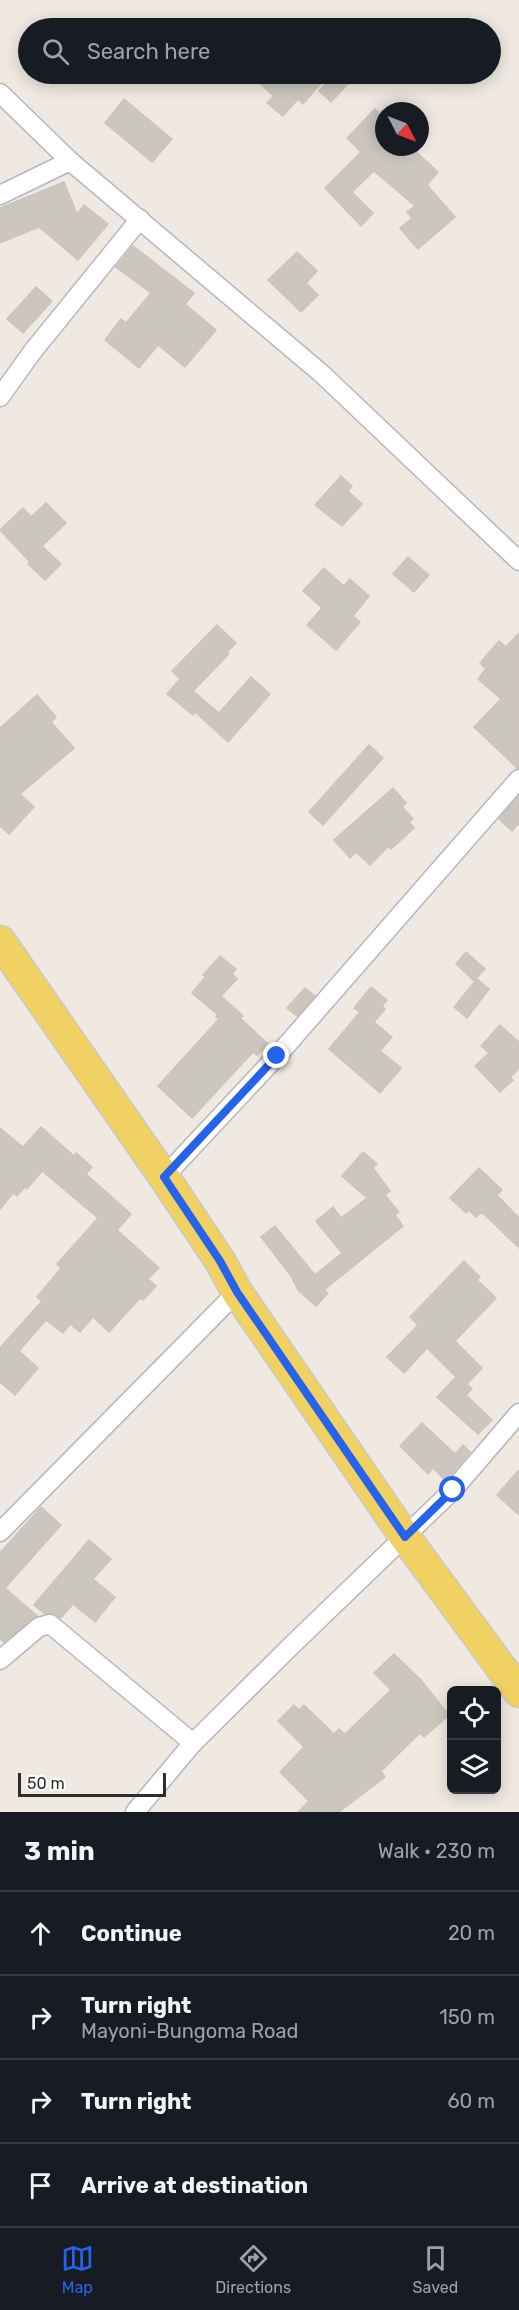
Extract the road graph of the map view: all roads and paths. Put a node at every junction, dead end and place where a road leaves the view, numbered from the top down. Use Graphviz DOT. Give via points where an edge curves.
graph roads {
  1 [pos="0,93"];
  2 [pos="70,161"];
  3 [pos="0,195"];
  4 [pos="140,219"];
  5 [pos="0,396"];
  6 [pos="519,561"];
  7 [pos="519,779"];
  8 [pos="0,940"];
  9 [pos="164,1177"];
  10 [pos="237,1292"];
  11 [pos="519,1413"];
  12 [pos="0,1532"];
  13 [pos="405,1537"];
  14 [pos="0,1660"];
  15 [pos="519,1692"];
  16 [pos="194,1743"];
  17 [pos="135,1812"];
  1 -- 2 [label="street"];
  2 -- 3 [label="street"];
  2 -- 4 [label="street"];
  4 -- 5 [label="street"];
  4 -- 6 [label="street" via="322,374"];
  7 -- 9 [label="street" via="277,1056"];
  8 -- 9 [label="main road"];
  9 -- 10 [label="main road"];
  10 -- 12 [label="street"];
  10 -- 13 [label="main road"];
  11 -- 13 [label="street" via="453,1490"];
  13 -- 15 [label="main road"];
  13 -- 16 [label="street"];
  14 -- 16 [label="street" via="39,1627 50,1624"];
  16 -- 17 [label="street"];
}
